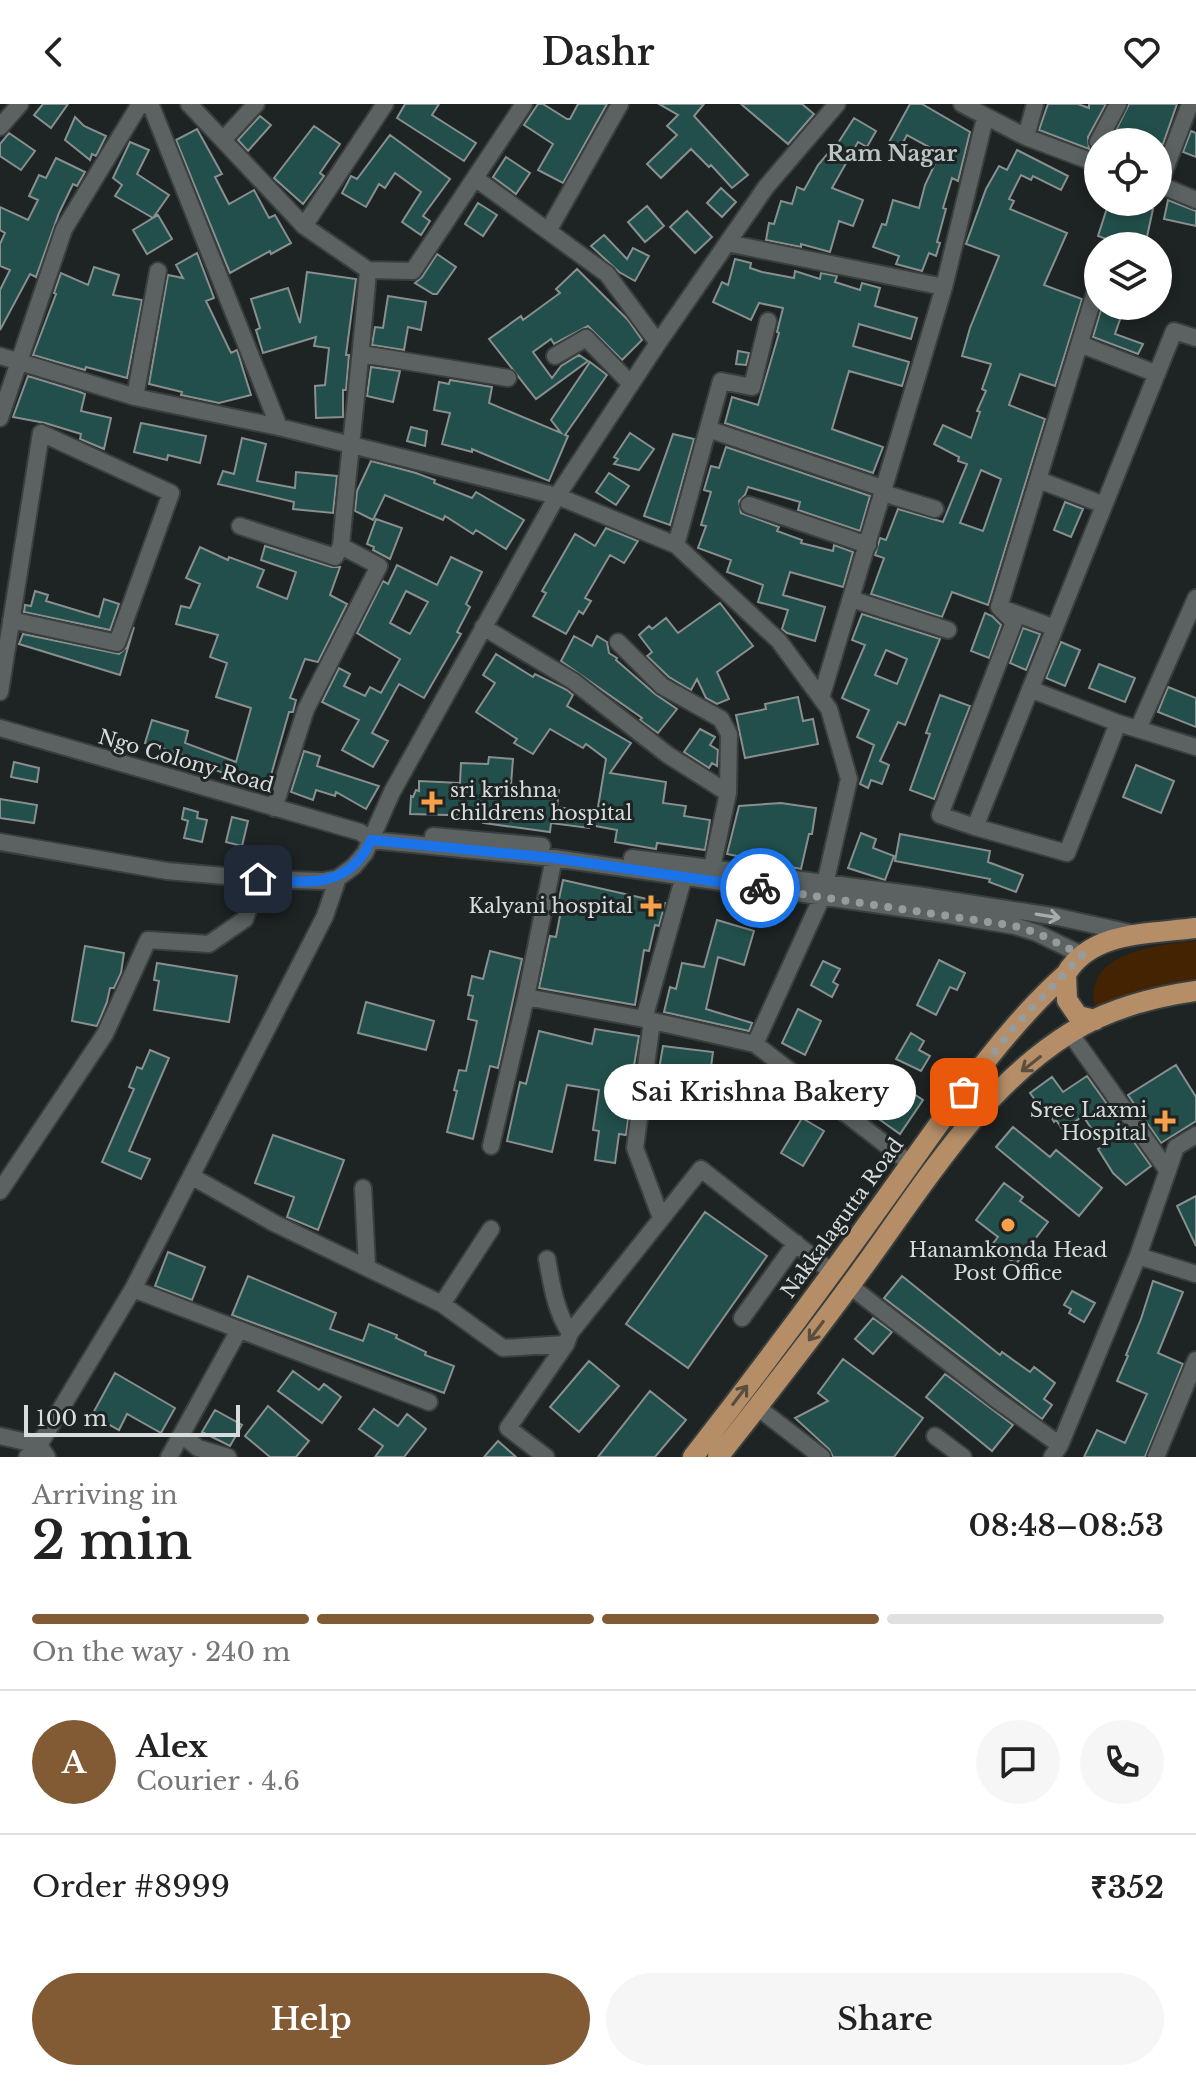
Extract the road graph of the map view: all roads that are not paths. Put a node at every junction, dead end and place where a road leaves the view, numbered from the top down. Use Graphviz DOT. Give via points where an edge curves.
graph roads {
  1 [pos="189,104"];
  2 [pos="256,104"];
  3 [pos="385,104"];
  4 [pos="524,104"];
  5 [pos="620,104"];
  6 [pos="837,104"];
  7 [pos="962,104"];
  8 [pos="1035,104"];
  9 [pos="1118,104"];
  10 [pos="1190,104"];
  11 [pos="16,105"];
  12 [pos="149,105"];
  13 [pos="985,118"];
  14 [pos="0,127"];
  15 [pos="1105,128"];
  16 [pos="1026,137"];
  17 [pos="223,140"];
  18 [pos="1172,150"];
  19 [pos="1084,159"];
  20 [pos="475,178"];
  21 [pos="1172,190"];
  22 [pos="1196,200"];
  23 [pos="304,226"];
  24 [pos="548,231"];
  25 [pos="727,243"];
  26 [pos="368,270"];
  27 [pos="158,271"];
  28 [pos="944,287"];
  29 [pos="1087,320"];
  30 [pos="768,321"];
  31 [pos="1196,338"];
  32 [pos="658,343"];
  33 [pos="1080,344"];
  34 [pos="362,354"];
  35 [pos="0,356"];
  36 [pos="555,356"];
  37 [pos="19,362"];
  38 [pos="1157,374"];
  39 [pos="508,378"];
  40 [pos="631,384"];
  41 [pos="135,397"];
  42 [pos="0,418"];
  43 [pos="279,427"];
  44 [pos="708,429"];
  45 [pos="350,445"];
  46 [pos="1039,480"];
  47 [pos="884,491"];
  48 [pos="557,496"];
  49 [pos="749,505"];
  50 [pos="1104,505"];
  51 [pos="935,509"];
  52 [pos="240,526"];
  53 [pos="676,545"];
  54 [pos="868,545"];
  55 [pos="341,546"];
  56 [pos="1196,598"];
  57 [pos="851,599"];
  58 [pos="999,607"];
  59 [pos="11,620"];
  60 [pos="483,627"];
  61 [pos="1055,628"];
  62 [pos="948,630"];
  63 [pos="618,642"];
  64 [pos="1030,689"];
  65 [pos="0,692"];
  66 [pos="821,698"];
  67 [pos="1118,723"];
  68 [pos="0,728"];
  69 [pos="1138,729"];
  70 [pos="1196,747"];
  71 [pos="728,793"];
  72 [pos="274,808"];
  73 [pos="975,827"];
  74 [pos="369,834"];
  75 [pos="0,842"];
  76 [pos="554,858"];
  77 [pos="710,874"];
  78 [pos="684,876"];
  79 [pos="338,878"];
  80 [pos="258,879"];
  81 [pos="824,891"];
  82 [pos="1196,928"];
  83 [pos="1138,934"];
  84 [pos="1082,955"];
  85 [pos="1066,974"];
  86 [pos="1196,991"];
  87 [pos="526,997"];
  88 [pos="648,1020"];
  89 [pos="1095,1020"];
  90 [pos="1070,1033"];
  91 [pos="755,1044"];
  92 [pos="1196,1135"];
  93 [pos="491,1146"];
  94 [pos="911,1164"];
  95 [pos="1168,1171"];
  96 [pos="191,1176"];
  97 [pos="363,1188"];
  98 [pos="0,1191"];
  99 [pos="661,1218"];
  100 [pos="491,1229"];
  101 [pos="796,1243"];
  102 [pos="1138,1256"];
  103 [pos="547,1259"];
  104 [pos="367,1266"];
  105 [pos="833,1273"];
  106 [pos="1196,1274"];
  107 [pos="850,1286"];
  108 [pos="133,1289"];
  109 [pos="442,1304"];
  110 [pos="742,1318"];
  111 [pos="239,1330"];
  112 [pos="568,1338"];
  113 [pos="1196,1360"];
  114 [pos="429,1402"];
  115 [pos="757,1407"];
  116 [pos="182,1435"];
  117 [pos="0,1436"];
  118 [pos="935,1436"];
  119 [pos="1056,1451"];
  120 [pos="201,1452"];
  121 [pos="38,1453"];
  122 [pos="169,1457"];
  123 [pos="228,1457"];
  124 [pos="546,1457"];
  125 [pos="693,1457"];
  126 [pos="718,1457"];
  127 [pos="822,1457"];
  128 [pos="963,1457"];
  129 [pos="1156,1457"];
  1 -- 17 [label="street"];
  2 -- 17 [label="street"];
  3 -- 23 [label="street"];
  4 -- 20 [label="street"];
  5 -- 24 [label="street"];
  6 -- 25 [label="street" via="766,187"];
  7 -- 13 [label="street"];
  8 -- 16 [label="street"];
  9 -- 15 [label="street"];
  10 -- 18 [label="street"];
  11 -- 14 [label="street"];
  12 -- 37 [label="street" via="64,229"];
  12 -- 43 [label="street"];
  13 -- 16 [label="street"];
  13 -- 28 [label="street"];
  16 -- 19 [label="street"];
  17 -- 23 [label="street"];
  20 -- 24 [label="street"];
  20 -- 26 [label="street" via="413,271"];
  21 -- 22 [label="street"];
  23 -- 26 [label="street"];
  24 -- 32 [label="street" via="607,274"];
  25 -- 28 [label="street"];
  25 -- 32 [label="street"];
  26 -- 34 [label="street"];
  27 -- 41 [label="street"];
  28 -- 47 [label="street"];
  29 -- 33 [label="street"];
  30 -- 44 [label="street" via="752,387 721,381"];
  31 -- 38 [label="street" via="1174,331"];
  32 -- 40 [label="street"];
  33 -- 38 [label="street"];
  33 -- 46 [label="street"];
  34 -- 39 [label="street"];
  34 -- 45 [label="street"];
  35 -- 37 [label="street"];
  36 -- 40 [label="street" via="586,338"];
  37 -- 41 [label="street"];
  37 -- 42 [label="street"];
  38 -- 50 [label="street"];
  40 -- 48 [label="street"];
  41 -- 43 [label="street"];
  43 -- 45 [label="street"];
  44 -- 47 [label="street"];
  44 -- 53 [label="street"];
  45 -- 48 [label="street"];
  45 -- 55 [label="street"];
  46 -- 50 [label="street"];
  46 -- 58 [label="street"];
  47 -- 51 [label="street"];
  47 -- 54 [label="street"];
  48 -- 53 [label="street"];
  48 -- 60 [label="street"];
  49 -- 54 [label="street"];
  50 -- 61 [label="street"];
  52 -- 55 [label="street" via="335,557"];
  53 -- 66 [label="street" via="779,641"];
  54 -- 57 [label="street"];
  55 -- 72 [label="street" via="379,566 306,709"];
  56 -- 69 [label="street"];
  57 -- 62 [label="street"];
  57 -- 66 [label="street"];
  58 -- 61 [label="street"];
  58 -- 73 [label="street" via="1014,622 940,815"];
  59 -- 59 [label="street" via="41,433 171,493 117,643"];
  59 -- 65 [label="street"];
  60 -- 71 [label="street" via="573,681 668,755"];
  60 -- 74 [label="street"];
  61 -- 64 [label="street"];
  63 -- 71 [label="street" via="662,686 721,719 729,734"];
  64 -- 67 [label="street"];
  64 -- 73 [label="street"];
  66 -- 81 [label="street" via="849,779"];
  67 -- 69 [label="street"];
  67 -- 73 [label="street" via="1067,853"];
  68 -- 72 [label="street, Ngo Colony Road"];
  69 -- 70 [label="street"];
  71 -- 77 [label="street"];
  72 -- 74 [label="street, Ngo Colony Road"];
  74 -- 76 [label="street"];
  74 -- 77 [label="street" via="497,840"];
  74 -- 79 [label="street" via="360,861"];
  75 -- 80 [label="street" via="167,871"];
  76 -- 78 [label="street"];
  76 -- 87 [label="street"];
  77 -- 78 [label="street"];
  77 -- 81 [label="street"];
  78 -- 88 [label="street"];
  79 -- 80 [label="street"];
  79 -- 96 [label="street" via="325,916"];
  80 -- 98 [label="street" via="245,919 209,944 148,940 105,1034"];
  81 -- 83 [label="street, one-way" via="1058,917"];
  81 -- 84 [label="street" via="1015,926"];
  81 -- 91 [label="street"];
  82 -- 83 [label="main road"];
  83 -- 84 [label="main road"];
  84 -- 85 [label="main road, Nakkalagutta Road"];
  85 -- 89 [label="main road" via="1072,1010"];
  85 -- 94 [label="main road, Nakkalagutta Road" via="1013,1028"];
  86 -- 89 [label="main road"];
  87 -- 88 [label="street"];
  87 -- 93 [label="street"];
  88 -- 91 [label="street"];
  88 -- 99 [label="street" via="635,1148"];
  89 -- 90 [label="main road"];
  90 -- 95 [label="street"];
  90 -- 107 [label="main road, one-way" via="982,1108"];
  91 -- 94 [label="street"];
  92 -- 95 [label="street" via="1176,1147"];
  94 -- 105 [label="main road, Nakkalagutta Road"];
  95 -- 102 [label="street"];
  96 -- 104 [label="street" via="274,1223"];
  96 -- 108 [label="street"];
  97 -- 104 [label="street"];
  99 -- 101 [label="street" via="701,1169"];
  99 -- 112 [label="street"];
  100 -- 109 [label="street"];
  101 -- 105 [label="street"];
  101 -- 110 [label="street"];
  102 -- 106 [label="street"];
  102 -- 119 [label="street"];
  103 -- 112 [label="street"];
  104 -- 109 [label="street"];
  125 -- 105 [label="main road, Nakkalagutta Road, one-way"];
  107 -- 115 [label="main road, one-way"];
  107 -- 119 [label="street"];
  108 -- 111 [label="street"];
  108 -- 121 [label="street"];
  109 -- 112 [label="street" via="503,1348"];
  111 -- 114 [label="street"];
  111 -- 116 [label="street"];
  112 -- 124 [label="street" via="508,1428"];
  113 -- 129 [label="street"];
  115 -- 126 [label="main road"];
  115 -- 127 [label="street"];
  116 -- 120 [label="street"];
  116 -- 122 [label="street"];
  117 -- 121 [label="street"];
  118 -- 128 [label="street"];
  120 -- 123 [label="street"];
}
